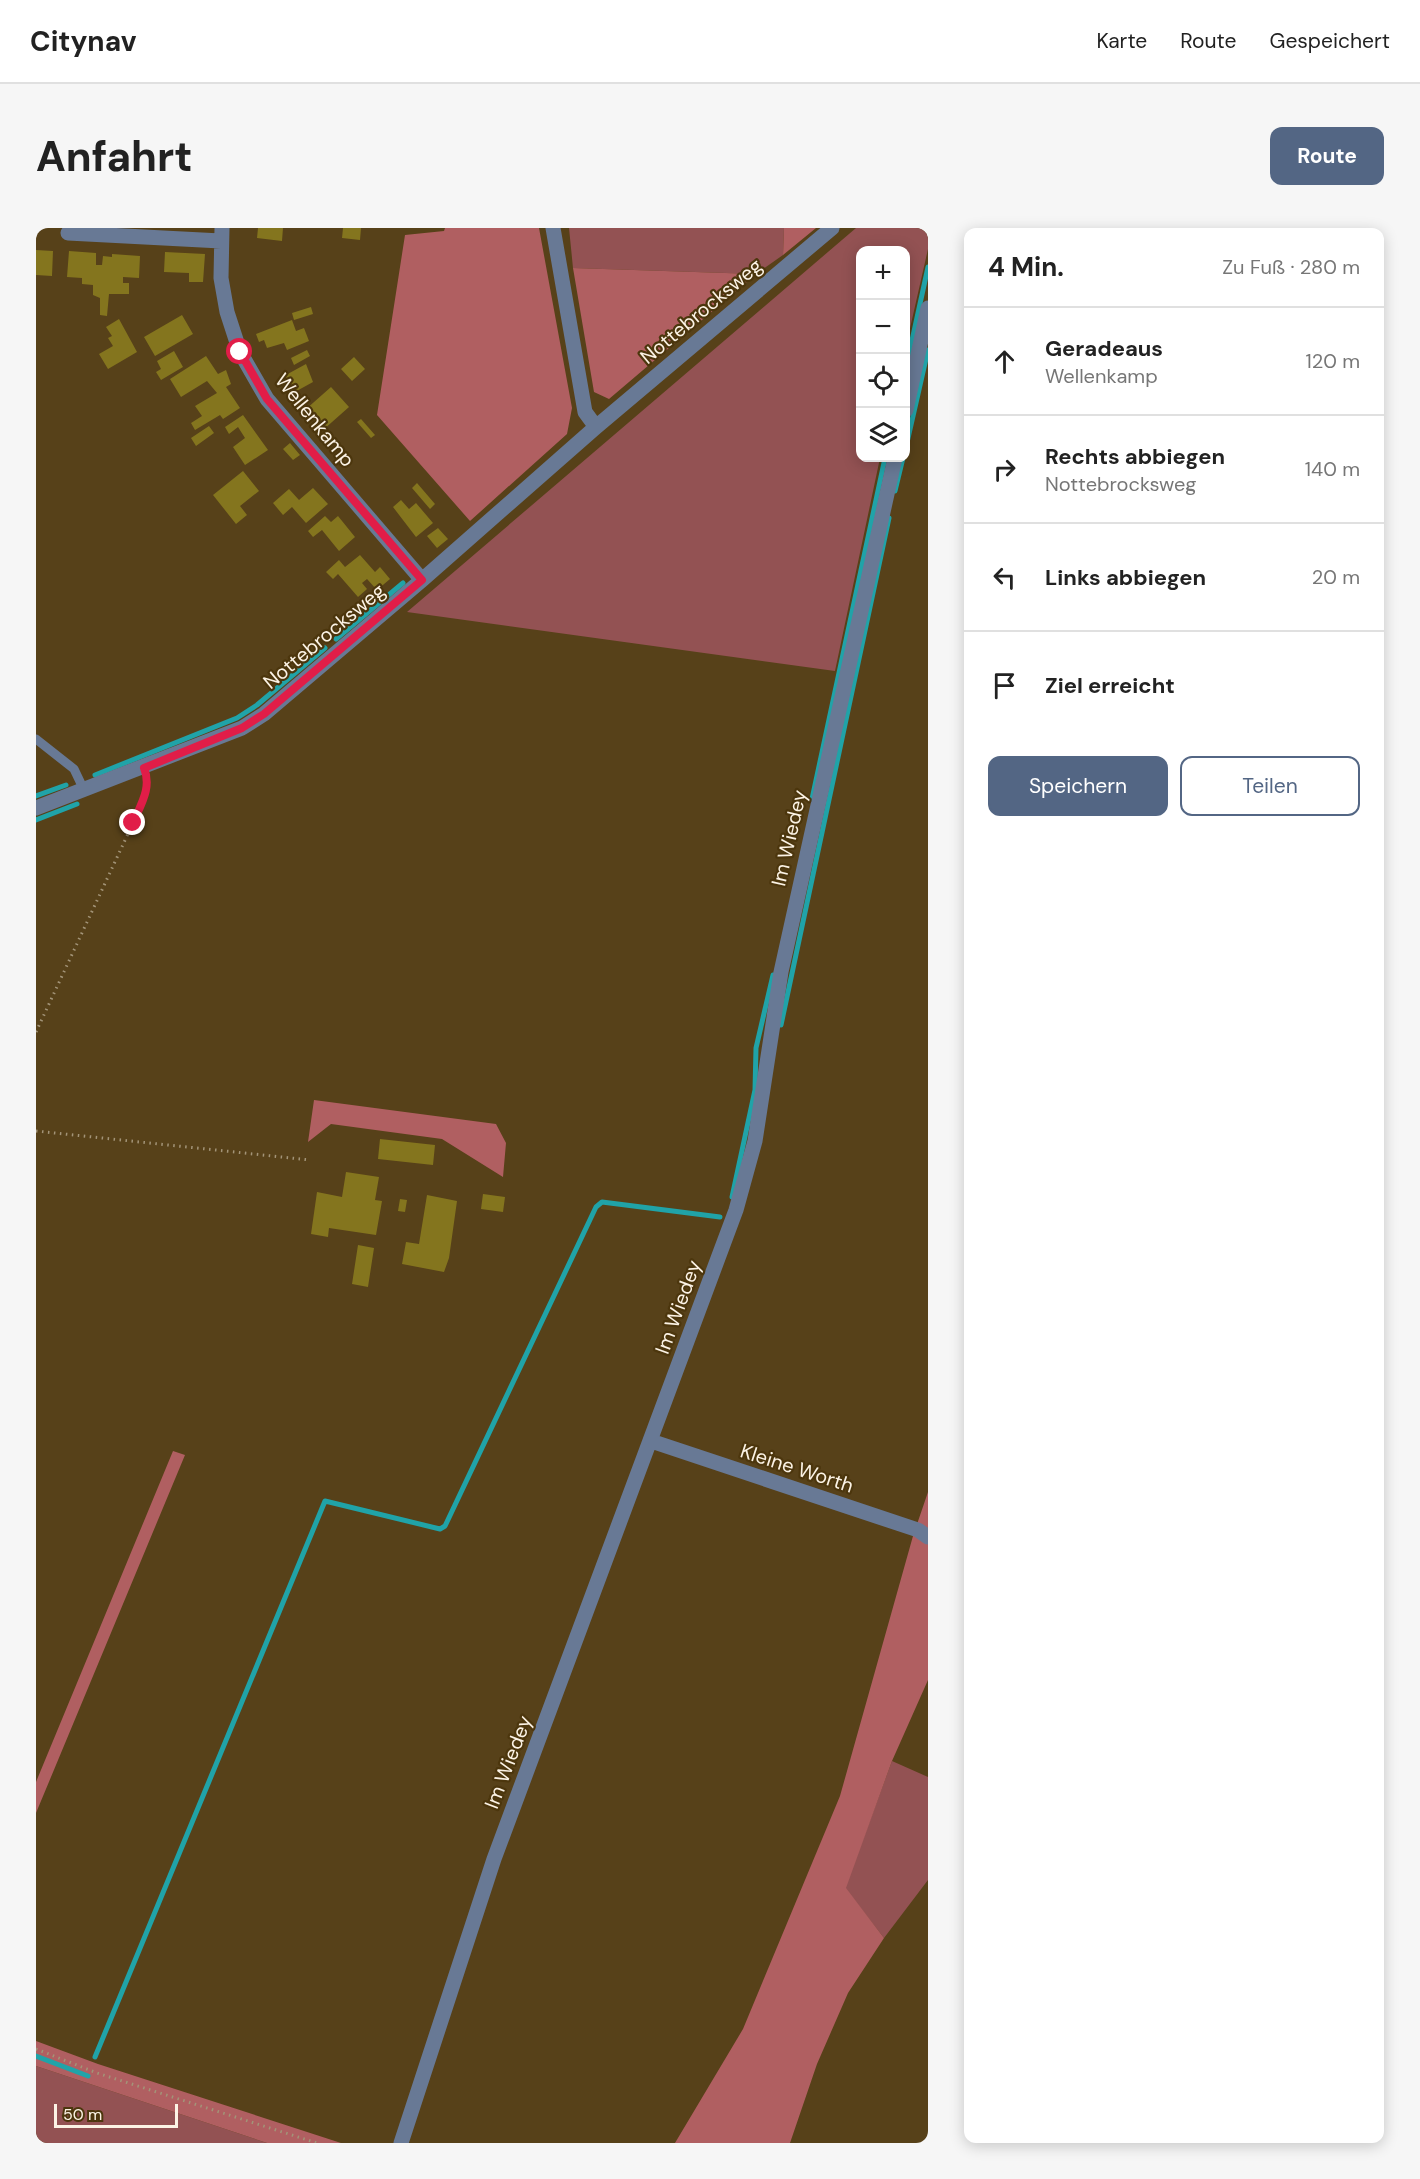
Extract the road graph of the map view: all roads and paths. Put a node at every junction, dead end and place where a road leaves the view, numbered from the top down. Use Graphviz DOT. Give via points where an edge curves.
graph roads {
  1 [pos="553,228"];
  2 [pos="832,228"];
  3 [pos="68,233"];
  4 [pos="221,234"];
  5 [pos="928,308"];
  6 [pos="906,408"];
  7 [pos="596,427"];
  8 [pos="894,462"];
  9 [pos="422,580"];
  10 [pos="36,740"];
  11 [pos="144,768"];
  12 [pos="84,790"];
  13 [pos="36,808"];
  14 [pos="36,1032"];
  15 [pos="36,1131"];
  16 [pos="310,1160"];
  17 [pos="651,1441"];
  18 [pos="928,1537"];
  19 [pos="36,2049"];
  20 [pos="317,2143"];
  21 [pos="401,2143"];
  1 -- 7 [label="street" via="585,412"];
  2 -- 7 [label="street, Nottebrocksweg"];
  3 -- 4 [label="street"];
  4 -- 9 [label="street, Wellenkamp" via="221,278 227,312 240,352 267,399"];
  5 -- 6 [label="street"];
  7 -- 9 [label="street, Nottebrocksweg"];
  8 -- 17 [label="street, Im Wiedey" via="781,972 755,1141 736,1210"];
  9 -- 11 [label="street, Nottebrocksweg" via="264,714 242,728"];
  10 -- 12 [label="lane" via="74,769"];
  11 -- 12 [label="street, Nottebrocksweg"];
  11 -- 14 [label="path" via="147,788 137,814"];
  12 -- 13 [label="street, Nottebrocksweg"];
  15 -- 16 [label="path"];
  17 -- 18 [label="street, Kleine Worth" via="918,1530"];
  17 -- 21 [label="street, Im Wiedey" via="494,1859"];
  19 -- 20 [label="path" via="97,2073"];
}
